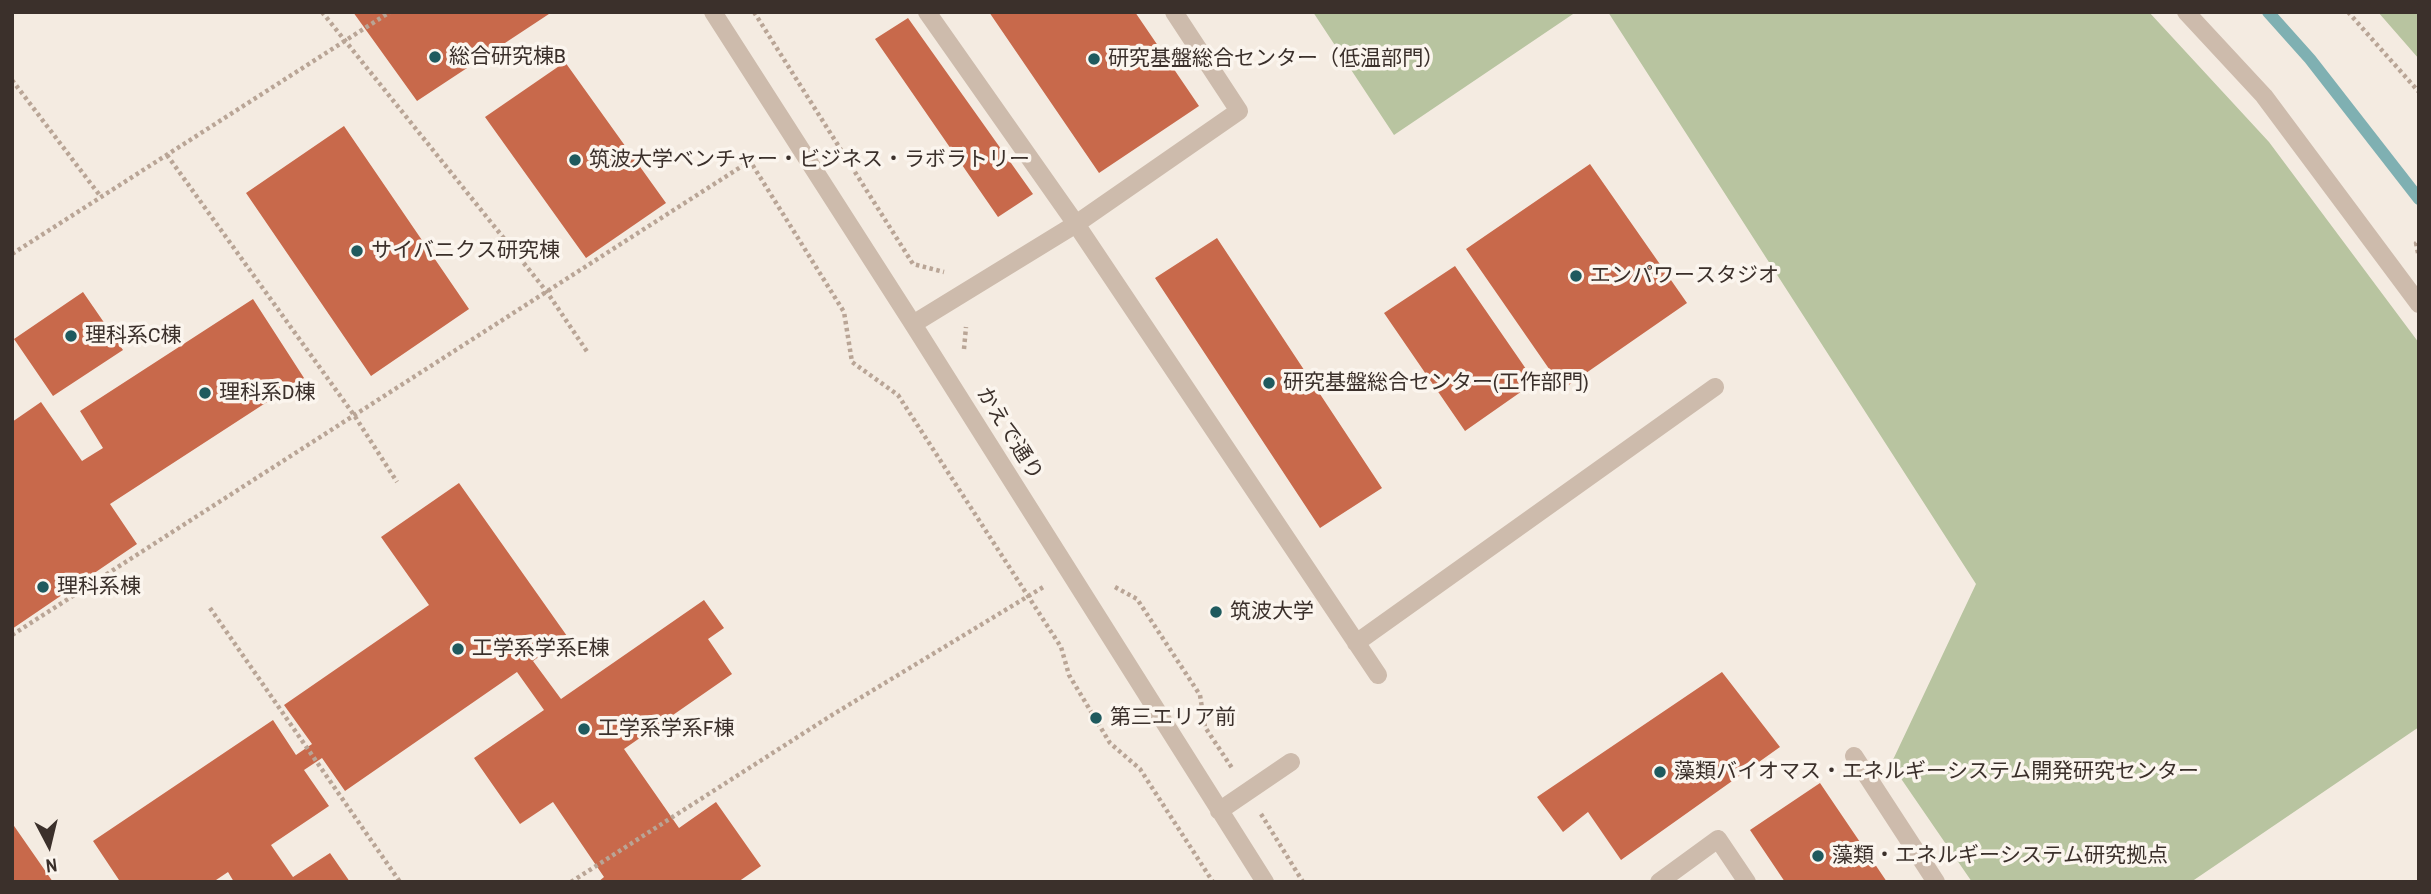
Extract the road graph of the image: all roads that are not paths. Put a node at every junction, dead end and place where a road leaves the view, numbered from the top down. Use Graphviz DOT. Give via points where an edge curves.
graph roads {
  1 [pos="713,12"];
  2 [pos="927,12"];
  3 [pos="1174,12"];
  4 [pos="2186,12"];
  5 [pos="1076,225"];
  6 [pos="2419,304"];
  7 [pos="914,324"];
  8 [pos="1714,387"];
  9 [pos="1356,643"];
  10 [pos="1378,675"];
  11 [pos="1854,756"];
  12 [pos="1291,762"];
  13 [pos="1219,811"];
  14 [pos="1265,882"];
  15 [pos="1660,882"];
  16 [pos="1747,882"];
  17 [pos="1936,882"];
  1 -- 7 [label="street, かえで通り"];
  2 -- 5 [label="street"];
  3 -- 5 [label="street" via="1239,111"];
  4 -- 6 [label="street" via="2264,96"];
  5 -- 7 [label="street"];
  5 -- 9 [label="street"];
  7 -- 13 [label="street, かえで通り"];
  8 -- 9 [label="street"];
  9 -- 10 [label="street"];
  11 -- 17 [label="street"];
  12 -- 13 [label="street"];
  13 -- 14 [label="street, かえで通り"];
  15 -- 16 [label="street" via="1718,839"];
}
